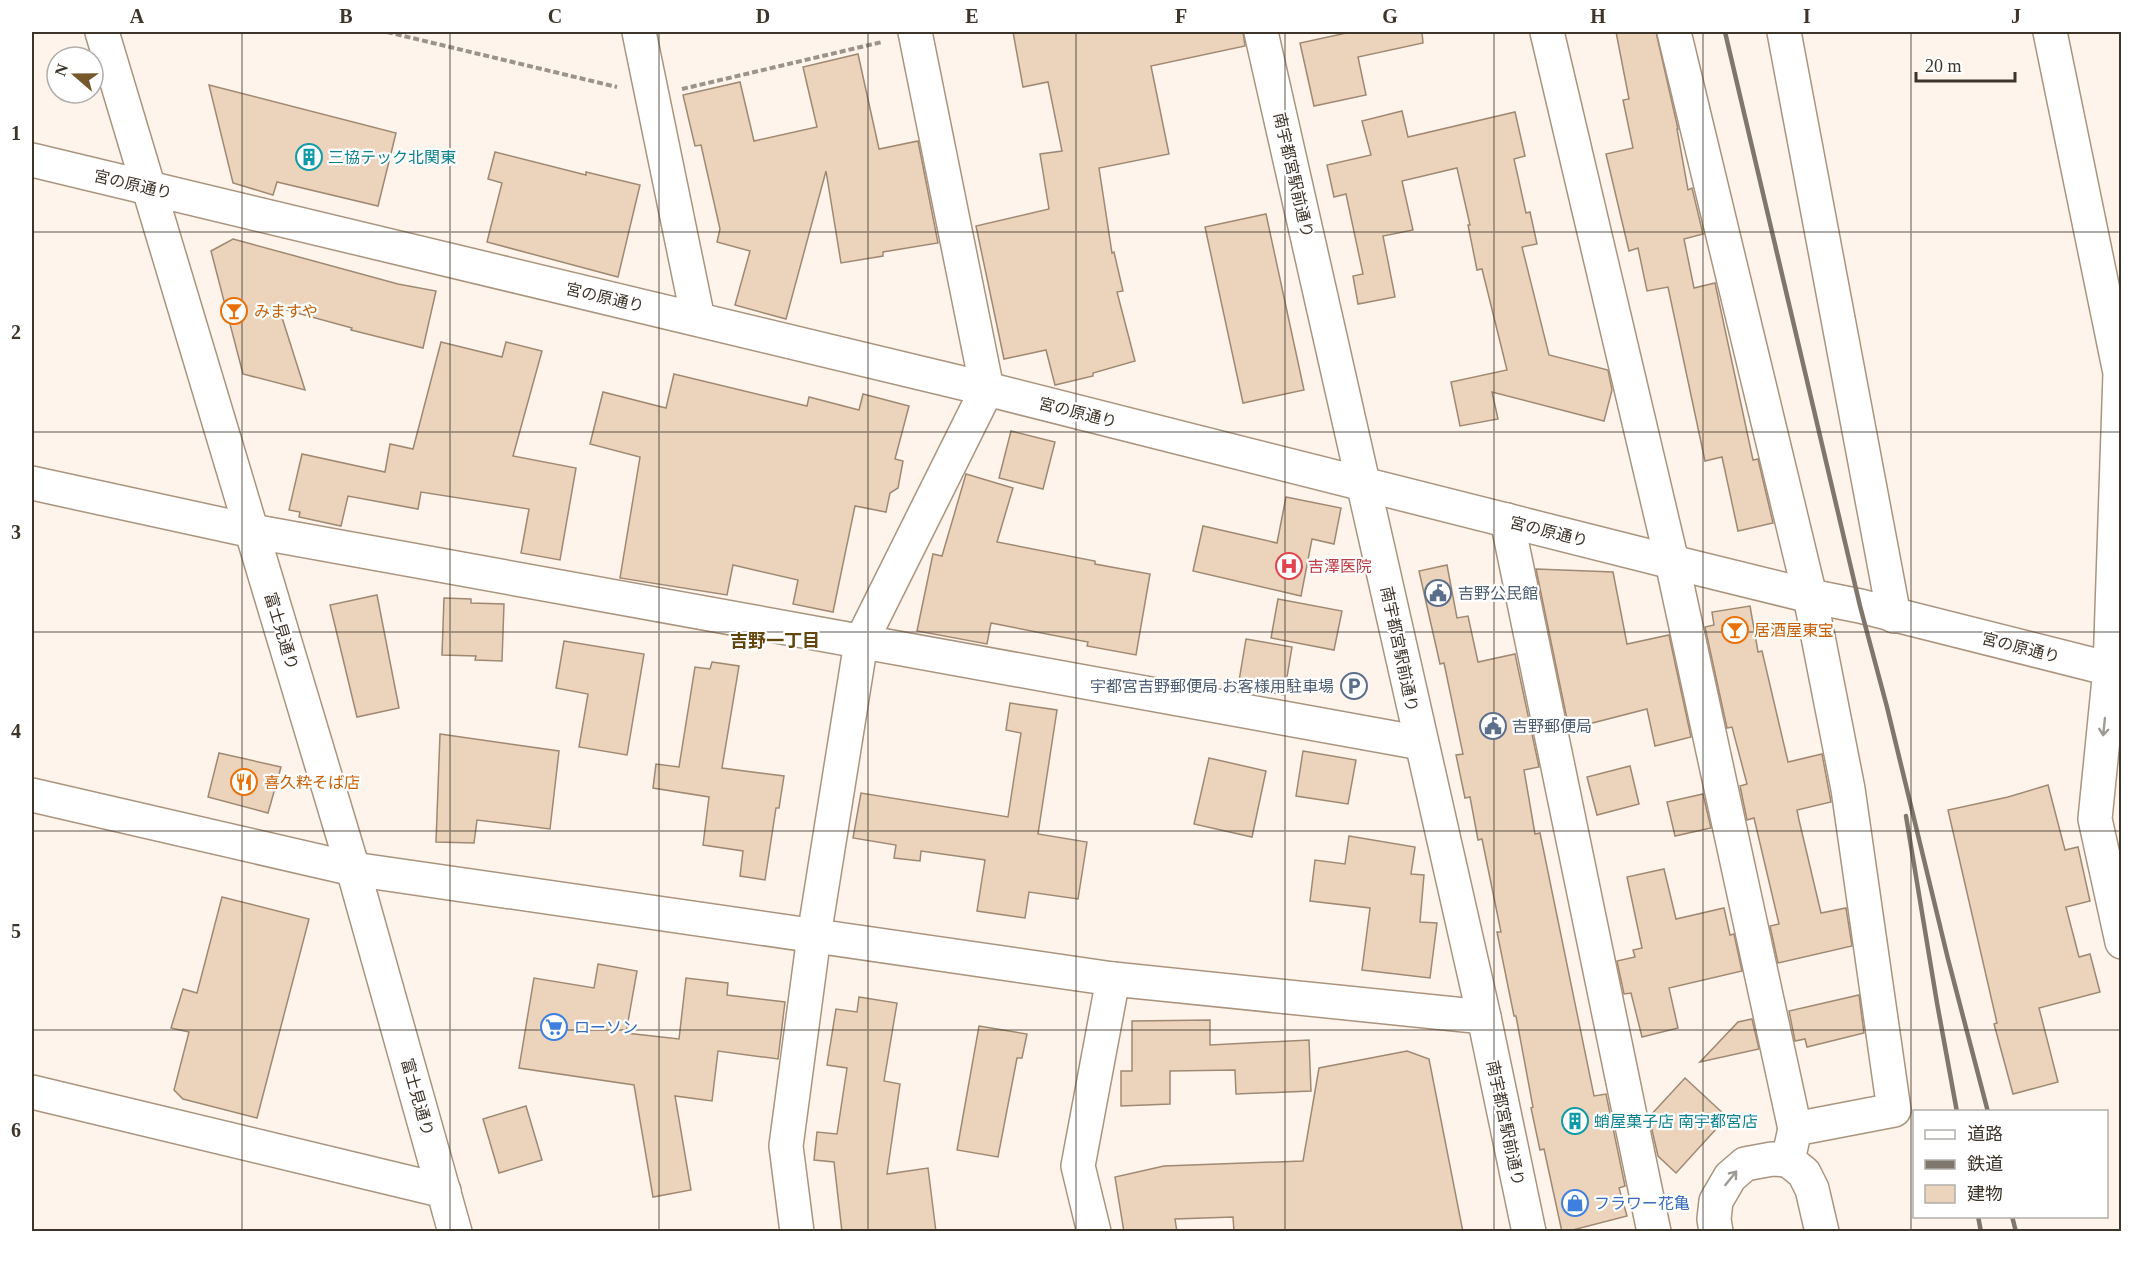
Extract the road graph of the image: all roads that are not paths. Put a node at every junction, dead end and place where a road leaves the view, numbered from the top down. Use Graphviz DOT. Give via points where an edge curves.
graph roads {
  1 [pos="102,32"];
  2 [pos="639,32"];
  3 [pos="915,32"];
  4 [pos="1261,32"];
  5 [pos="1547,32"];
  6 [pos="1674,32"];
  7 [pos="1785,32"];
  8 [pos="2050,32"];
  9 [pos="32,160"];
  10 [pos="149,188"];
  11 [pos="698,319"];
  12 [pos="987,389"];
  13 [pos="32,483"];
  14 [pos="1364,483"];
  15 [pos="1507,520"];
  16 [pos="252,531"];
  17 [pos="1672,562"];
  18 [pos="1810,596"];
  19 [pos="1894,616"];
  20 [pos="861,642"];
  21 [pos="2116,670"];
  22 [pos="1421,743"];
  23 [pos="32,795"];
  24 [pos="353,869"];
  25 [pos="814,936"];
  26 [pos="2121,942"];
  27 [pos="1113,979"];
  28 [pos="1484,1017"];
  29 [pos="32,1092"];
  30 [pos="1795,1129"];
  31 [pos="1788,1160"];
  32 [pos="444,1191"];
  33 [pos="455,1232"];
  34 [pos="797,1232"];
  35 [pos="1094,1232"];
  36 [pos="1529,1232"];
  37 [pos="1654,1232"];
  38 [pos="1716,1232"];
  39 [pos="1822,1232"];
  1 -- 10 [label="street, 富士見通り"];
  2 -- 11 [label="street"];
  3 -- 12 [label="street"];
  4 -- 14 [label="street, 南宇都宮駅前通り"];
  5 -- 17 [label="street"];
  6 -- 18 [label="street"];
  7 -- 19 [label="street"];
  8 -- 21 [label="street" via="2120,372"];
  9 -- 10 [label="street, 宮の原通り"];
  10 -- 11 [label="street, 宮の原通り"];
  10 -- 16 [label="street, 富士見通り"];
  11 -- 12 [label="street, 宮の原通り"];
  12 -- 14 [label="street, 宮の原通り"];
  12 -- 20 [label="street"];
  13 -- 16 [label="street"];
  14 -- 15 [label="street, 宮の原通り"];
  14 -- 22 [label="street, 南宇都宮駅前通り"];
  15 -- 17 [label="street, 宮の原通り"];
  15 -- 37 [label="street"];
  16 -- 20 [label="street"];
  16 -- 24 [label="street, 富士見通り"];
  17 -- 18 [label="street, 宮の原通り"];
  17 -- 30 [label="street"];
  18 -- 19 [label="street, 宮の原通り"];
  18 -- 30 [label="street" via="1848,789 1894,1110"];
  19 -- 21 [label="street, 宮の原通り"];
  20 -- 22 [label="street"];
  20 -- 25 [label="street"];
  21 -- 26 [label="street, one-way" via="2095,819"];
  22 -- 28 [label="street, 南宇都宮駅前通り"];
  23 -- 24 [label="street"];
  24 -- 25 [label="street"];
  24 -- 32 [label="street, 富士見通り"];
  25 -- 27 [label="street"];
  25 -- 34 [label="street" via="786,1146"];
  27 -- 28 [label="street"];
  27 -- 35 [label="street" via="1078,1166"];
  28 -- 36 [label="street, 南宇都宮駅前通り"];
  29 -- 32 [label="street"];
  30 -- 31 [label="street"];
  38 -- 31 [label="street, one-way" via="1716,1201 1730,1177 1745,1164"];
  31 -- 39 [label="street" via="1804,1173 1812,1189"];
  32 -- 33 [label="street, 富士見通り"];
}
